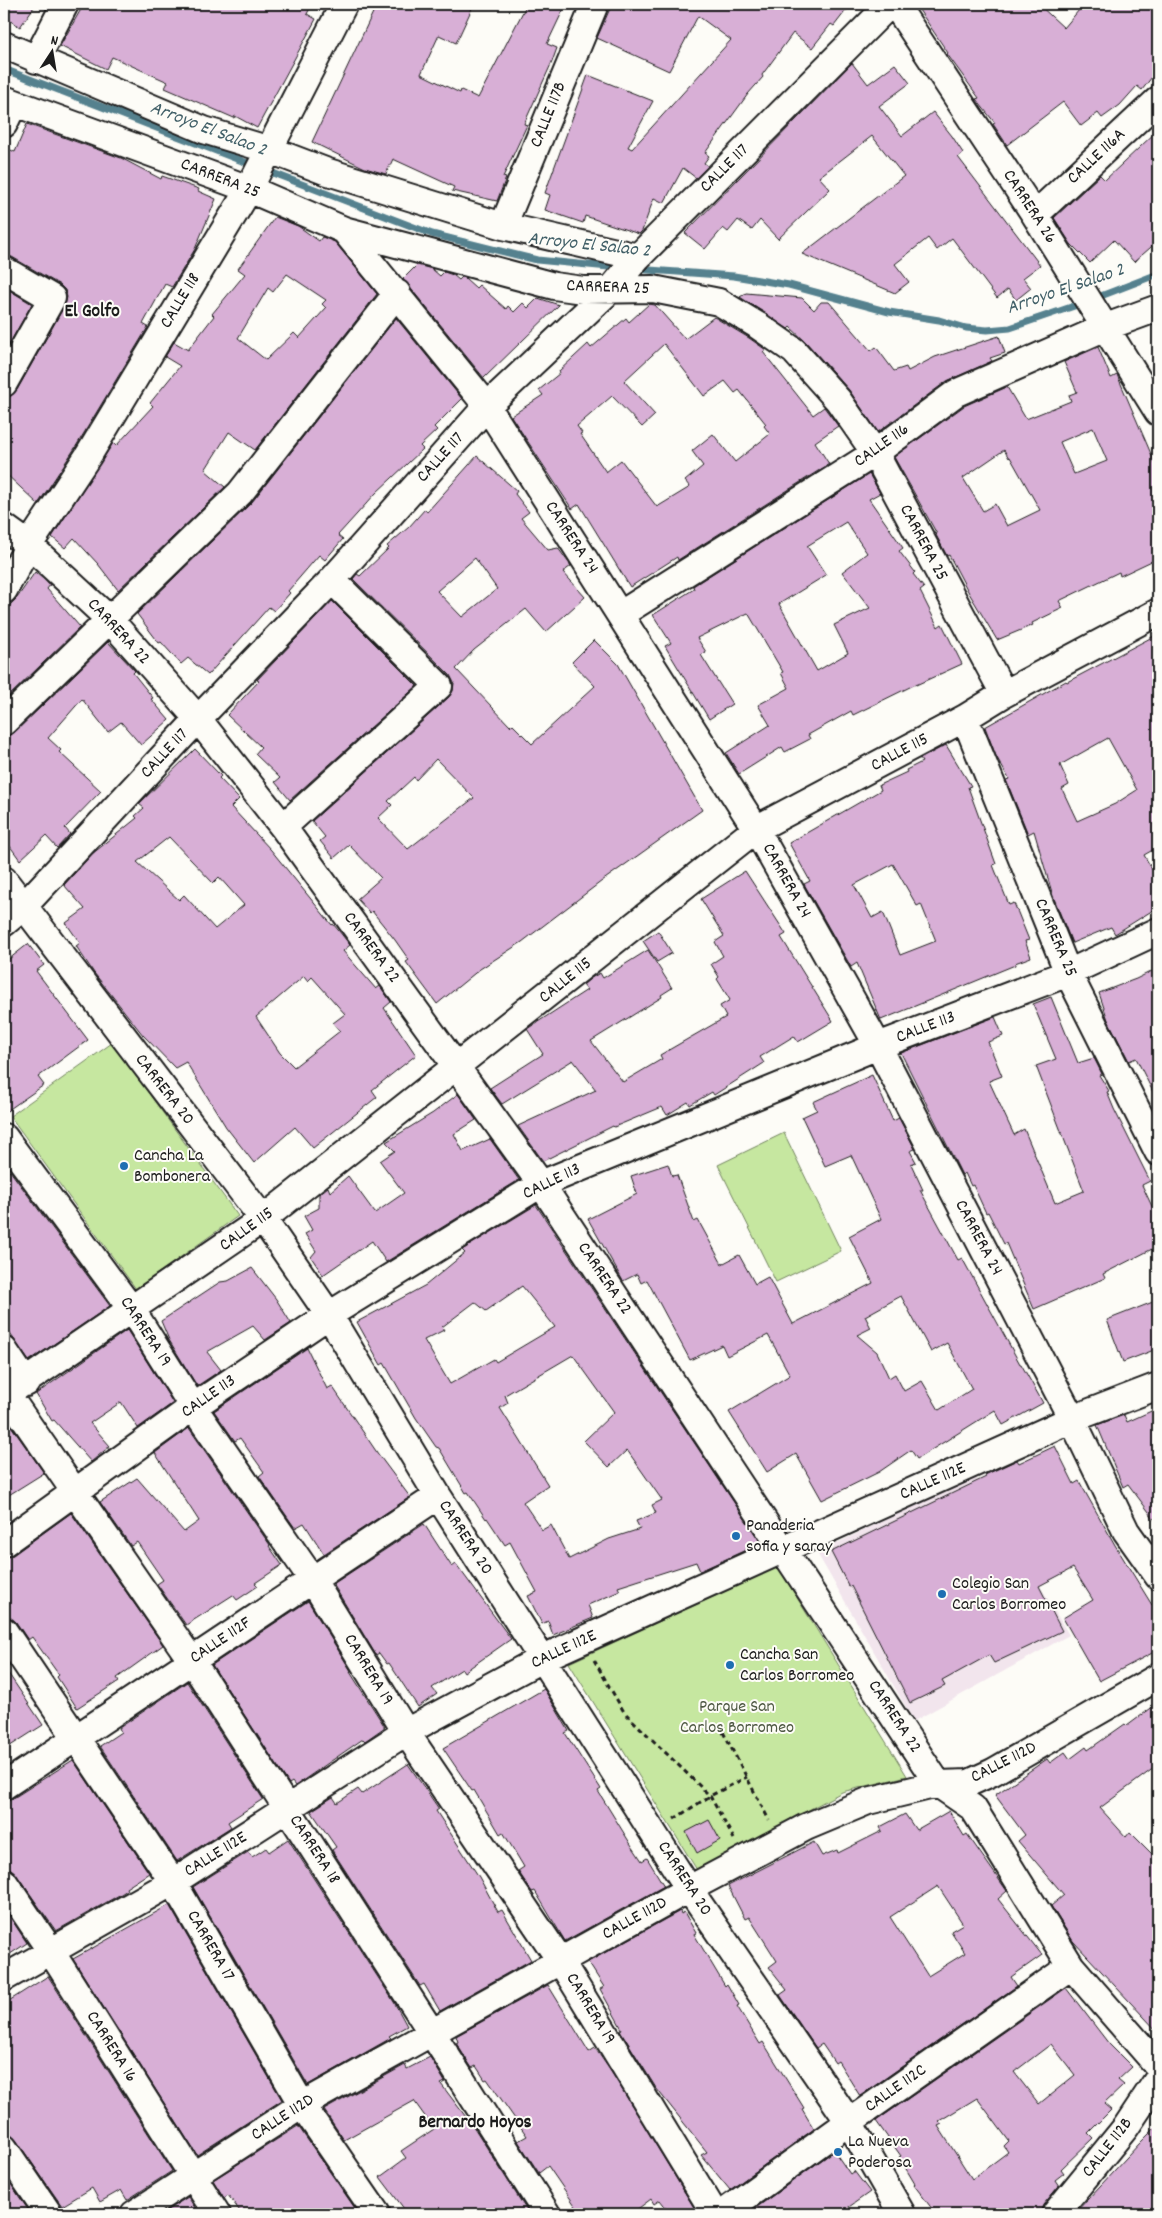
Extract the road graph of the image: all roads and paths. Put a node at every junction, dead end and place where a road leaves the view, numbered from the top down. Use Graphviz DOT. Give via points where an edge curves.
graph roads {
  1 [pos="65,4"];
  2 [pos="344,4"];
  3 [pos="595,4"];
  4 [pos="890,4"];
  5 [pos="895,4"];
  6 [pos="4,46"];
  7 [pos="36,60"];
  8 [pos="1158,100"];
  9 [pos="7,109"];
  10 [pos="270,150"];
  11 [pos="249,189"];
  12 [pos="1035,215"];
  13 [pos="503,226"];
  14 [pos="344,230"];
  15 [pos="638,257"];
  16 [pos="4,270"];
  17 [pos="612,288"];
  18 [pos="397,293"];
  19 [pos="1158,308"];
  20 [pos="1100,317"];
  21 [pos="4,383"];
  22 [pos="487,406"];
  23 [pos="1158,412"];
  24 [pos="875,453"];
  25 [pos="4,527"];
  26 [pos="29,545"];
  27 [pos="332,580"];
  28 [pos="4,590"];
  29 [pos="1158,612"];
  30 [pos="621,614"];
  31 [pos="109,619"];
  32 [pos="1004,694"];
  33 [pos="966,718"];
  34 [pos="198,719"];
  35 [pos="4,722"];
  36 [pos="283,827"];
  37 [pos="756,829"];
  38 [pos="4,880"];
  39 [pos="23,906"];
  40 [pos="4,923"];
  41 [pos="1158,931"];
  42 [pos="1068,973"];
  43 [pos="878,1046"];
  44 [pos="458,1067"];
  45 [pos="4,1137"];
  46 [pos="1158,1152"];
  47 [pos="541,1184"];
  48 [pos="263,1219"];
  49 [pos="132,1310"];
  50 [pos="329,1315"];
  51 [pos="4,1350"];
  52 [pos="1158,1386"];
  53 [pos="12,1391"];
  54 [pos="193,1408"];
  55 [pos="1072,1419"];
  56 [pos="75,1491"];
  57 [pos="438,1496"];
  58 [pos="4,1543"];
  59 [pos="785,1549"];
  60 [pos="1158,1576"];
  61 [pos="312,1579"];
  62 [pos="4,1631"];
  63 [pos="582,1641"];
  64 [pos="543,1658"];
  65 [pos="192,1661"];
  66 [pos="1158,1677"];
  67 [pos="406,1732"];
  68 [pos="723,1732"];
  69 [pos="75,1738"];
  70 [pos="747,1777"];
  71 [pos="938,1784"];
  72 [pos="4,1786"];
  73 [pos="710,1796"];
  74 [pos="288,1810"];
  75 [pos="653,1832"];
  76 [pos="780,1841"];
  77 [pos="746,1859"];
  78 [pos="4,1882"];
  79 [pos="174,1882"];
  80 [pos="689,1889"];
  81 [pos="50,1950"];
  82 [pos="560,1960"];
  83 [pos="1071,1966"];
  84 [pos="4,1978"];
  85 [pos="432,2033"];
  86 [pos="1158,2066"];
  87 [pos="1158,2079"];
  88 [pos="302,2104"];
  89 [pos="849,2122"];
  90 [pos="4,2148"];
  91 [pos="193,2178"];
  92 [pos="49,2214"];
  93 [pos="134,2214"];
  94 [pos="217,2214"];
  95 [pos="377,2214"];
  96 [pos="547,2214"];
  97 [pos="715,2214"];
  98 [pos="722,2214"];
  99 [pos="902,2214"];
  100 [pos="1054,2214"];
  1 -- 7 [label="street"];
  2 -- 10 [label="street, CALLE 118"];
  3 -- 13 [label="street, CALLE 117B"];
  4 -- 15 [label="street, CALLE 117"];
  5 -- 12 [label="street, CARRERA 26"];
  6 -- 7 [label="street, CARRERA 25"];
  7 -- 10 [label="street, CARRERA 25" via="204,130"];
  8 -- 12 [label="street, CALLE 116A"];
  9 -- 11 [label="street, CARRERA 25"];
  10 -- 11 [label="street, CALLE 118"];
  10 -- 13 [label="street, CARRERA 25" via="324,171"];
  11 -- 14 [label="street, CARRERA 25"];
  11 -- 26 [label="street, CALLE 118" via="93,448"];
  12 -- 20 [label="street, CARRERA 26"];
  13 -- 15 [label="street, CARRERA 25"];
  14 -- 17 [label="street, CARRERA 25" via="554,286 583,290"];
  14 -- 18 [label="street, CARRERA 24"];
  15 -- 17 [label="street, CALLE 117"];
  16 -- 21 [label="street" via="52,298"];
  17 -- 22 [label="street, CALLE 117"];
  17 -- 24 [label="street, CARRERA 25" via="653,289 718,302 757,325 800,358 838,400"];
  18 -- 22 [label="street, CARRERA 24"];
  18 -- 31 [label="street" via="240,493"];
  19 -- 20 [label="street, CALLE 116"];
  20 -- 23 [label="street, CARRERA 26"];
  20 -- 24 [label="street, CALLE 116" via="956,392"];
  22 -- 27 [label="street, CALLE 117"];
  22 -- 30 [label="street, CARRERA 24"];
  24 -- 30 [label="street, CALLE 116"];
  24 -- 32 [label="street, CARRERA 25"];
  25 -- 26 [label="street, CARRERA 22"];
  26 -- 28 [label="street, CALLE 118"];
  26 -- 31 [label="street, CARRERA 22"];
  27 -- 34 [label="street, CALLE 117"];
  27 -- 36 [label="street" via="439,686"];
  29 -- 32 [label="street, CALLE 115"];
  30 -- 37 [label="street, CARRERA 24"];
  31 -- 34 [label="street, CARRERA 22"];
  31 -- 35 [label="street"];
  32 -- 33 [label="street, CALLE 115"];
  33 -- 37 [label="street, CALLE 115"];
  33 -- 42 [label="street, CARRERA 25"];
  34 -- 36 [label="street, CARRERA 22"];
  34 -- 39 [label="street, CALLE 117"];
  36 -- 44 [label="street, CARRERA 22"];
  37 -- 43 [label="street, CARRERA 24"];
  37 -- 44 [label="street, CALLE 115"];
  38 -- 39 [label="street, CARRERA 20"];
  39 -- 40 [label="street, CALLE 117"];
  39 -- 48 [label="street, CARRERA 20"];
  41 -- 42 [label="street, CALLE 113"];
  42 -- 43 [label="street, CALLE 113"];
  42 -- 46 [label="street, CARRERA 25"];
  43 -- 47 [label="street, CALLE 113"];
  43 -- 55 [label="street, CARRERA 24"];
  44 -- 47 [label="street, CARRERA 22"];
  44 -- 48 [label="street, CALLE 115"];
  45 -- 49 [label="street, CARRERA 19"];
  47 -- 50 [label="street, CALLE 113"];
  47 -- 59 [label="street, CARRERA 22"];
  48 -- 49 [label="street, CALLE 115"];
  48 -- 50 [label="street, CARRERA 20"];
  49 -- 53 [label="street, CALLE 115"];
  49 -- 54 [label="street, CARRERA 19"];
  50 -- 54 [label="street, CALLE 113"];
  50 -- 57 [label="street, CARRERA 20"];
  51 -- 53 [label="street"];
  52 -- 55 [label="street, CALLE 112E"];
  53 -- 56 [label="street, CARRERA 18"];
  54 -- 56 [label="street, CALLE 113"];
  54 -- 61 [label="street, CARRERA 19"];
  55 -- 59 [label="street, CALLE 112E"];
  55 -- 60 [label="street, CARRERA 24" via="1126,1531"];
  56 -- 58 [label="street, CALLE 113"];
  56 -- 65 [label="street, CARRERA 18"];
  57 -- 61 [label="street, CALLE 112F"];
  57 -- 64 [label="street, CARRERA 20"];
  59 -- 63 [label="street, CALLE 112E"];
  59 -- 71 [label="street, CARRERA 22"];
  61 -- 65 [label="street, CALLE 112F"];
  61 -- 67 [label="street, CARRERA 19"];
  62 -- 69 [label="street, CARRERA 17"];
  63 -- 64 [label="street, CALLE 112E"];
  63 -- 73 [label="path" via="624,1712"];
  64 -- 67 [label="street, CALLE 112E"];
  64 -- 75 [label="street, CARRERA 20"];
  65 -- 69 [label="street, CALLE 112F"];
  65 -- 74 [label="street, CARRERA 18"];
  66 -- 71 [label="street, CALLE 112D" via="993,1772 969,1783"];
  67 -- 74 [label="street, CALLE 112E"];
  67 -- 82 [label="street, CARRERA 19"];
  68 -- 70 [label="path"];
  69 -- 72 [label="street, CALLE 112F"];
  69 -- 79 [label="street, CARRERA 17"];
  70 -- 73 [label="path"];
  70 -- 76 [label="path"];
  71 -- 76 [label="street, CALLE 112D" via="868,1801"];
  71 -- 83 [label="street, CARRERA 22" via="973,1808"];
  73 -- 75 [label="path"];
  73 -- 77 [label="path"];
  74 -- 79 [label="street, CALLE 112E"];
  74 -- 85 [label="street, CARRERA 18"];
  75 -- 80 [label="street, CARRERA 20"];
  76 -- 77 [label="street, CALLE 112D"];
  77 -- 80 [label="street, CALLE 112D"];
  78 -- 81 [label="street, CARRERA 16"];
  79 -- 81 [label="street, CALLE 112E"];
  79 -- 88 [label="street, CARRERA 17"];
  80 -- 82 [label="street, CALLE 112D"];
  80 -- 89 [label="street, CARRERA 20"];
  81 -- 84 [label="street, CALLE 112E"];
  81 -- 91 [label="street, CARRERA 16"];
  82 -- 85 [label="street, CALLE 112D"];
  82 -- 97 [label="street, CARRERA 19"];
  83 -- 86 [label="street, CARRERA 22"];
  83 -- 89 [label="street, CALLE 112C"];
  85 -- 88 [label="street, CALLE 112D"];
  85 -- 96 [label="street, CARRERA 18"];
  87 -- 100 [label="street, CALLE 112B" via="1126,2127"];
  88 -- 91 [label="street, CALLE 112D"];
  88 -- 95 [label="street, CARRERA 17"];
  89 -- 98 [label="street, CALLE 112C"];
  89 -- 99 [label="street, CARRERA 20"];
  90 -- 92 [label="street"];
  91 -- 93 [label="street, CALLE 112D"];
  91 -- 94 [label="street, CARRERA 16"];
}
